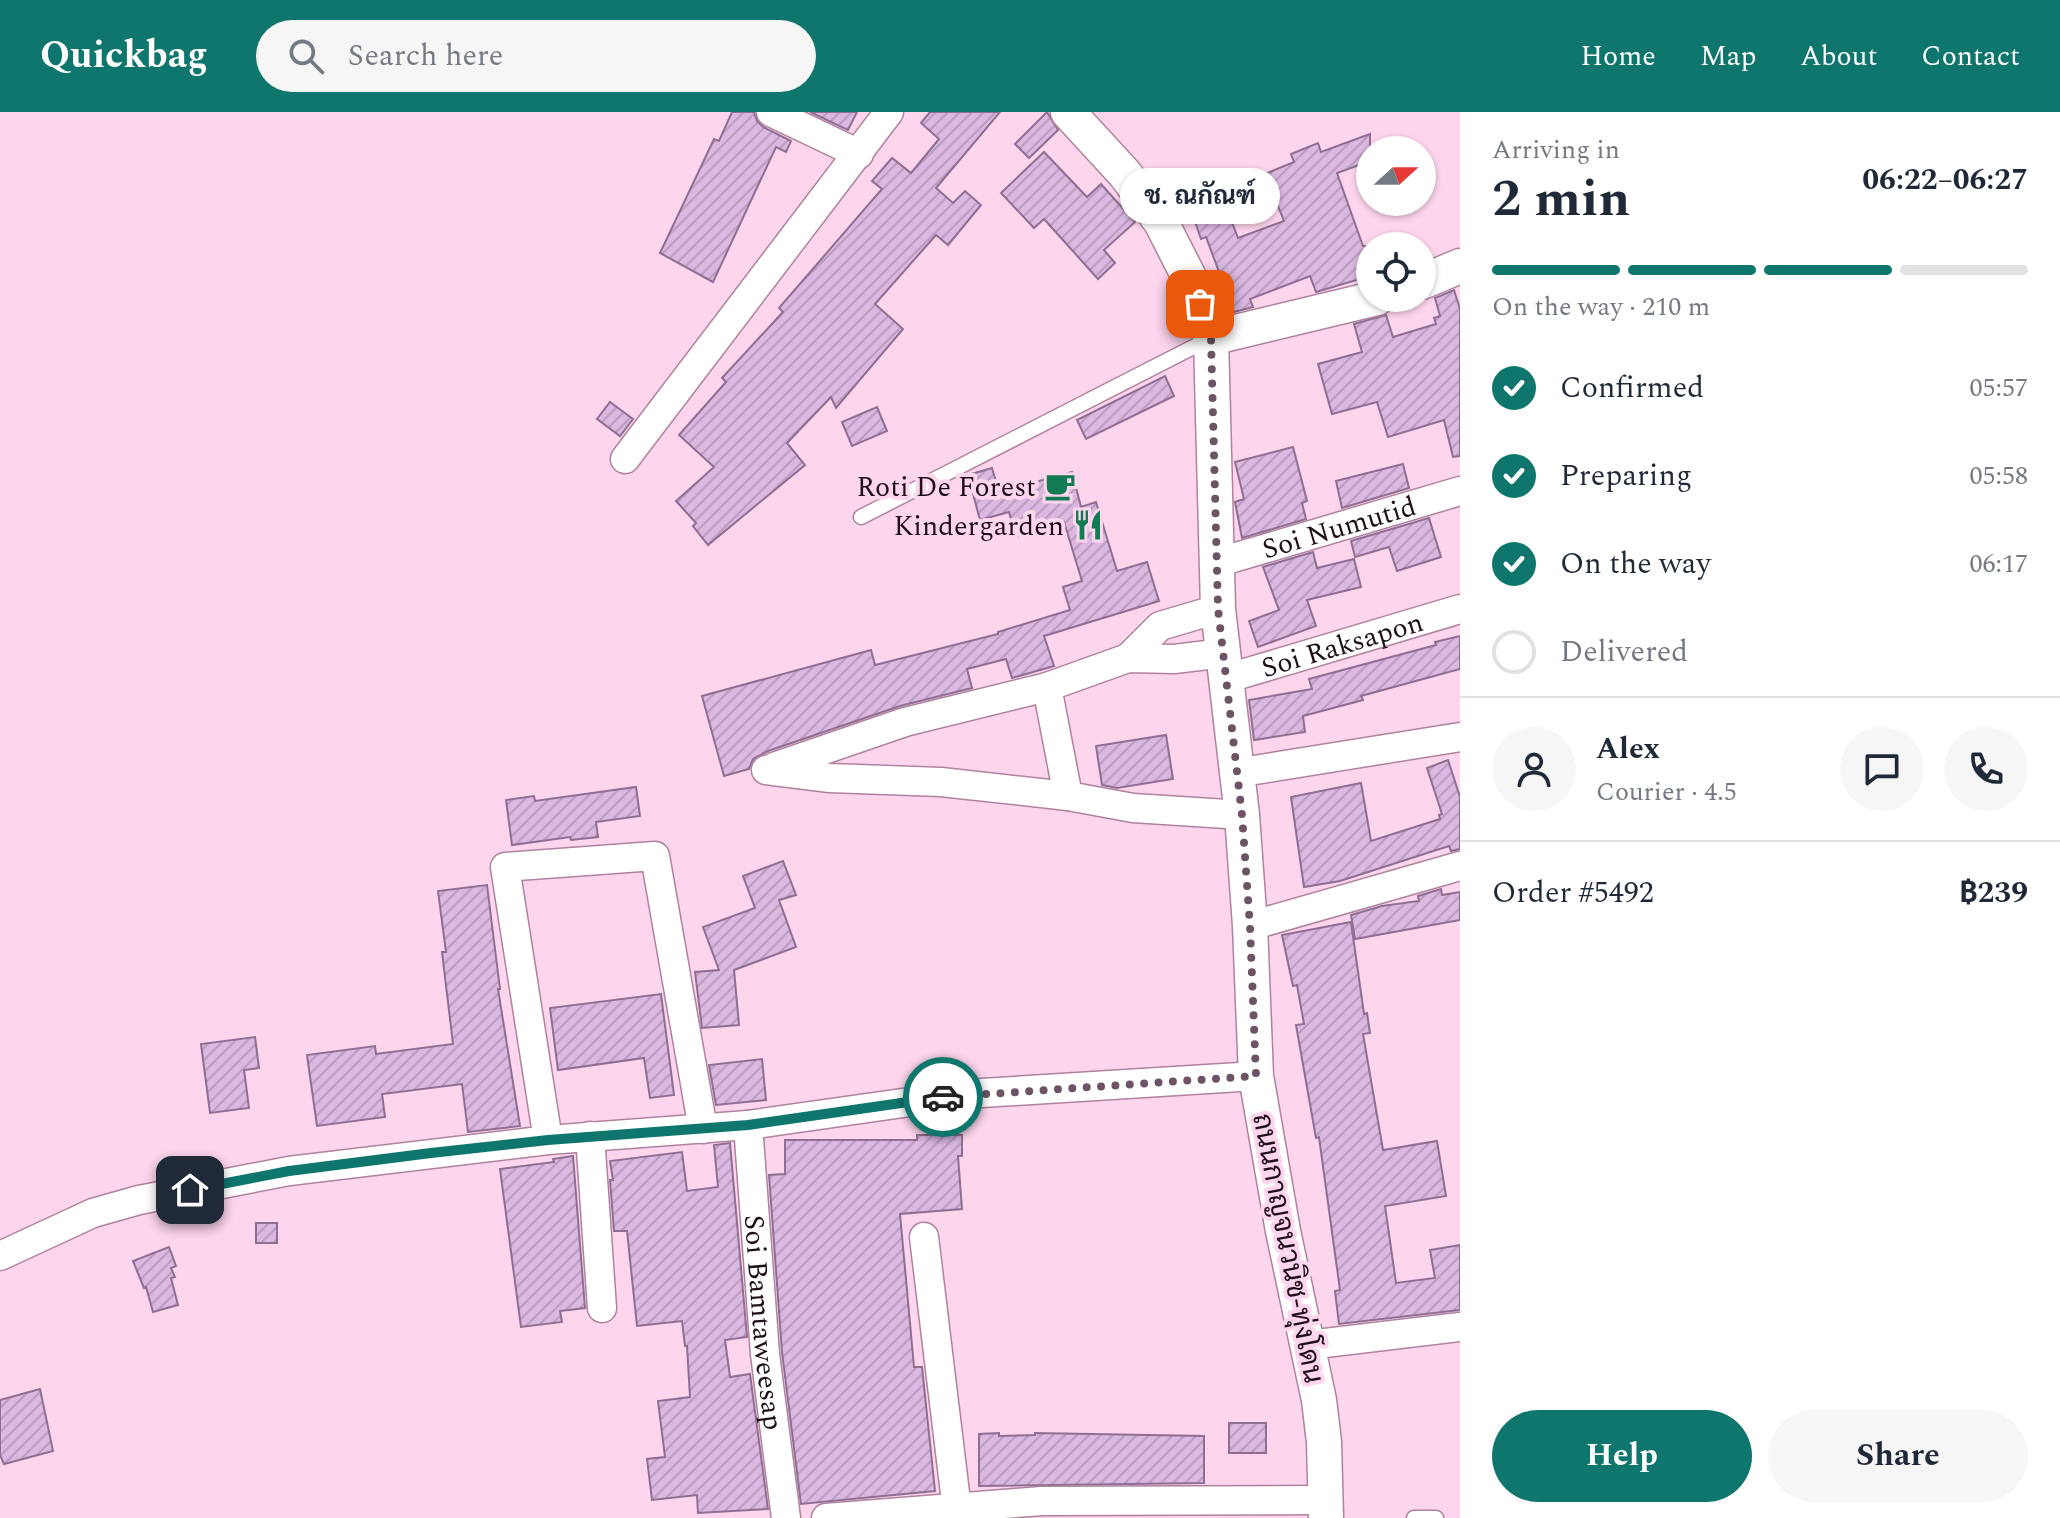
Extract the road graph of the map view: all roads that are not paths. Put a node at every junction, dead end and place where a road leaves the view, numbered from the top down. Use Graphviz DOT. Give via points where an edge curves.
graph roads {
  1 [pos="771,112"];
  2 [pos="889,112"];
  3 [pos="1068,112"];
  4 [pos="859,154"];
  5 [pos="1460,266"];
  6 [pos="1436,276"];
  7 [pos="1356,303"];
  8 [pos="1211,338"];
  9 [pos="625,459"];
  10 [pos="1460,491"];
  11 [pos="861,517"];
  12 [pos="1216,563"];
  13 [pos="1218,609"];
  14 [pos="1460,609"];
  15 [pos="1128,658"];
  16 [pos="1225,666"];
  17 [pos="1047,687"];
  18 [pos="1460,737"];
  19 [pos="1236,773"];
  20 [pos="1068,796"];
  21 [pos="1242,815"];
  22 [pos="1460,866"];
  23 [pos="1250,926"];
  24 [pos="1256,1076"];
  25 [pos="748,1125"];
  26 [pos="703,1129"];
  27 [pos="590,1136"];
  28 [pos="548,1140"];
  29 [pos="924,1237"];
  30 [pos="0,1256"];
  31 [pos="602,1308"];
  32 [pos="1460,1327"];
  33 [pos="1308,1345"];
  34 [pos="1326,1509"];
  35 [pos="957,1512"];
  36 [pos="786,1518"];
  37 [pos="826,1518"];
  38 [pos="1414,1518"];
  39 [pos="1436,1518"];
  1 -- 4 [label="street"];
  2 -- 4 [label="street"];
  3 -- 8 [label="street, ถนนกาญจนวนิช-ทุ่งโดน" via="1161,222 1194,287"];
  4 -- 9 [label="street"];
  5 -- 6 [label="street"];
  7 -- 8 [label="street"];
  8 -- 11 [label="lane"];
  8 -- 12 [label="street, ถนนกาญจนวนิช-ทุ่งโดน"];
  10 -- 12 [label="street, Soi Numutid"];
  12 -- 13 [label="street, ถนนกาญจนวนิช-ทุ่งโดน"];
  13 -- 15 [label="street" via="1160,626"];
  13 -- 16 [label="street, ถนนกาญจนวนิช-ทุ่งโดน"];
  14 -- 16 [label="street, Soi Raksapon"];
  15 -- 16 [label="street, Soi Raksapon"];
  15 -- 17 [label="street"];
  16 -- 19 [label="street, ถนนกาญจนวนิช-ทุ่งโดน"];
  17 -- 20 [label="street"];
  17 -- 20 [label="street" via="905,722 766,770"];
  18 -- 19 [label="street"];
  19 -- 21 [label="street, ถนนกาญจนวนิช-ทุ่งโดน"];
  20 -- 21 [label="street" via="1133,808"];
  21 -- 23 [label="street, ถนนกาญจนวนิช-ทุ่งโดน"];
  22 -- 23 [label="street"];
  23 -- 24 [label="street, ถนนกาญจนวนิช-ทุ่งโดน"];
  24 -- 25 [label="street" via="966,1094"];
  24 -- 33 [label="street, ถนนกาญจนวนิช-ทุ่งโดน"];
  25 -- 26 [label="street"];
  25 -- 36 [label="street, Soi Bamtaweesap" via="765,1354"];
  26 -- 27 [label="street"];
  26 -- 28 [label="street" via="655,856 505,867"];
  27 -- 28 [label="street"];
  27 -- 31 [label="street"];
  28 -- 30 [label="street" via="289,1171 139,1200 93,1213"];
  29 -- 35 [label="street"];
  32 -- 33 [label="street"];
  33 -- 34 [label="street, ถนนกาญจนวนิช-ทุ่งโดน" via="1322,1422"];
  34 -- 35 [label="street" via="1042,1501"];
  35 -- 37 [label="street"];
  38 -- 39 [label="lane"];
}
